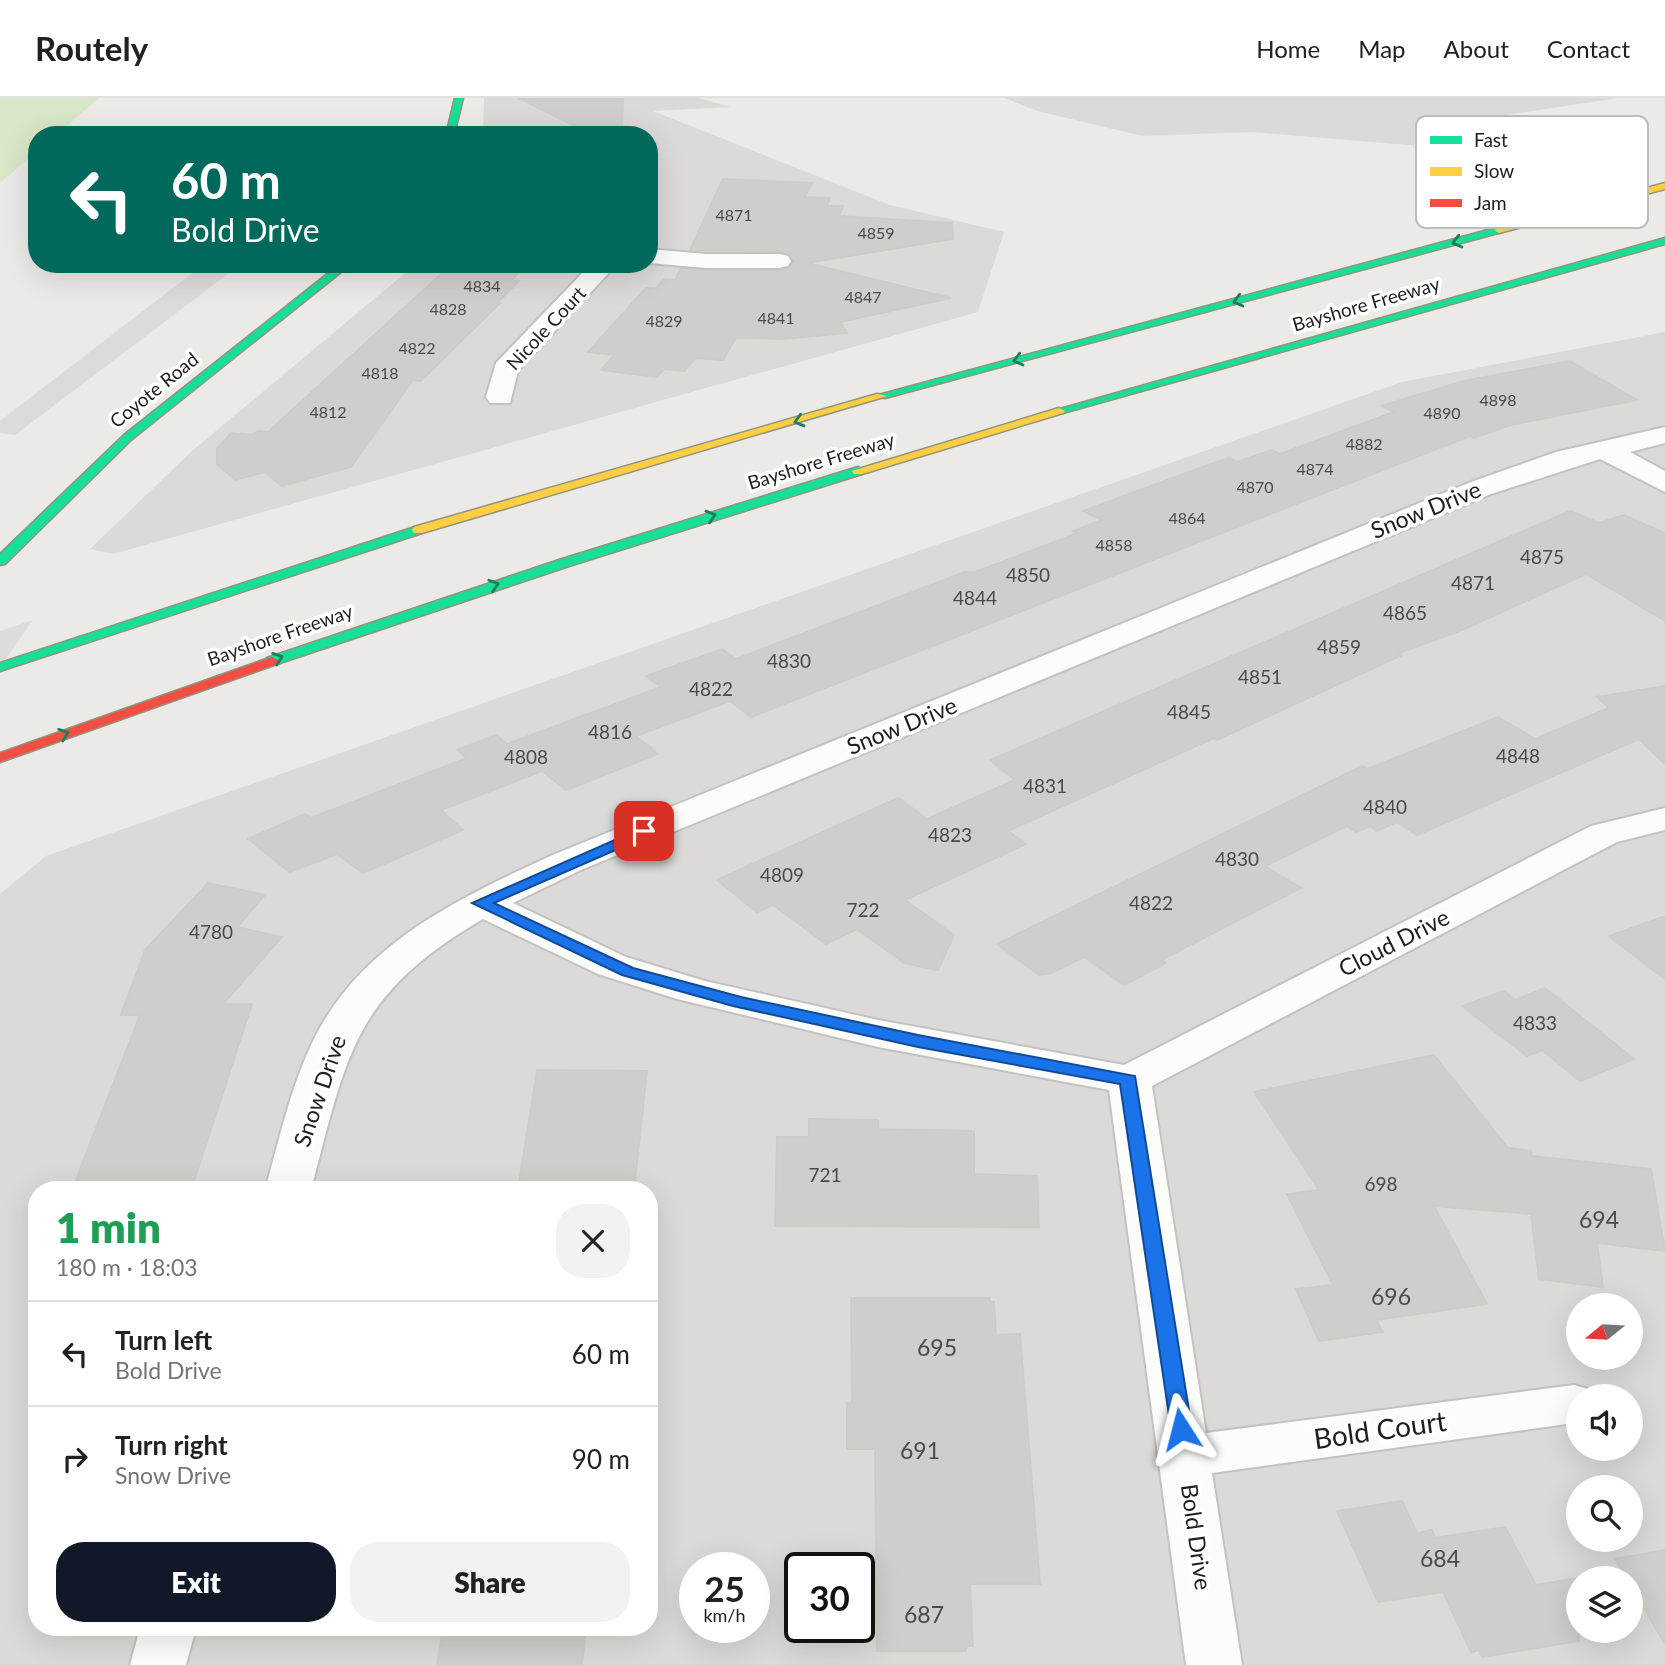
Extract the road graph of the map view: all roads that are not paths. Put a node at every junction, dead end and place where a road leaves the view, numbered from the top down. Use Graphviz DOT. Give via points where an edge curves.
graph roads {
  1 [pos="458,98"];
  2 [pos="453,126"];
  3 [pos="1665,186"];
  4 [pos="1648,191"];
  5 [pos="1509,228"];
  6 [pos="1665,240"];
  7 [pos="658,257"];
  8 [pos="779,261"];
  9 [pos="335,273"];
  10 [pos="596,273"];
  11 [pos="499,397"];
  12 [pos="1665,435"];
  13 [pos="1602,448"];
  14 [pos="1665,483"];
  15 [pos="0,561"];
  16 [pos="0,667"];
  17 [pos="0,758"];
  18 [pos="1665,818"];
  19 [pos="481,903"];
  20 [pos="1129,1080"];
  21 [pos="291,1181"];
  22 [pos="1566,1405"];
  23 [pos="1185,1456"];
  24 [pos="166,1636"];
  25 [pos="158,1665"];
  26 [pos="1214,1665"];
  1 -- 2 [label="main road"];
  3 -- 4 [label="main road, Bayshore Freeway, one-way"];
  5 -- 16 [label="main road, Bayshore Freeway, one-way" via="483,510"];
  17 -- 6 [label="main road, Bayshore Freeway, one-way" via="379,623 611,547 911,455"];
  7 -- 8 [label="street"];
  9 -- 15 [label="main road, Coyote Road" via="128,437"];
  10 -- 11 [label="street, Nicole Court" via="505,369"];
  12 -- 13 [label="street, Snow Drive"];
  13 -- 14 [label="street"];
  13 -- 19 [label="street, Snow Drive" via="1481,488 568,862"];
  18 -- 20 [label="street, Cloud Drive" via="1604,834"];
  19 -- 20 [label="street" via="628,971 739,1002"];
  19 -- 21 [label="street, Snow Drive" via="436,929 377,975 343,1024 318,1085"];
  20 -- 23 [label="street, Bold Drive"];
  22 -- 23 [label="street, Bold Court"];
  23 -- 26 [label="street, Bold Drive"];
  24 -- 25 [label="street"];
}
